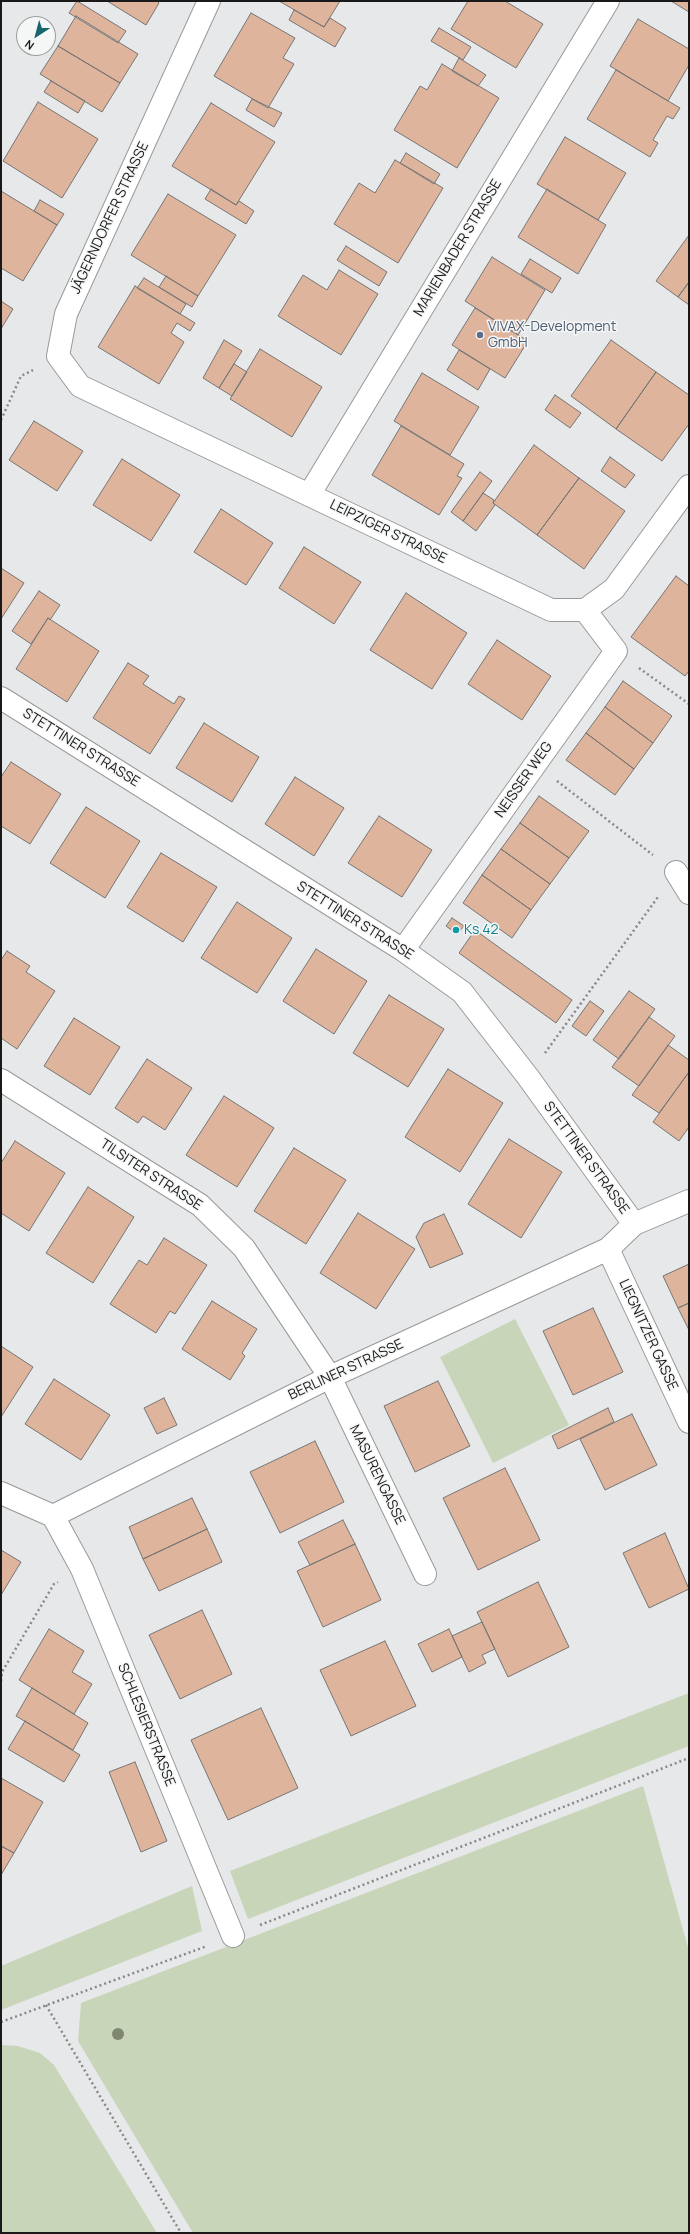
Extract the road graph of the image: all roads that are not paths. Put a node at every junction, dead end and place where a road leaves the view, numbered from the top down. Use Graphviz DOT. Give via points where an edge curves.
graph roads {
  1 [pos="209,1"];
  2 [pos="608,1"];
  3 [pos="58,356"];
  4 [pos="689,486"];
  5 [pos="308,495"];
  6 [pos="585,610"];
  7 [pos="1,698"];
  8 [pos="676,872"];
  9 [pos="689,893"];
  10 [pos="403,950"];
  11 [pos="1,1080"];
  12 [pos="689,1201"];
  13 [pos="634,1224"];
  14 [pos="608,1249"];
  15 [pos="330,1377"];
  16 [pos="689,1422"];
  17 [pos="1,1493"];
  18 [pos="53,1516"];
  19 [pos="425,1574"];
  20 [pos="233,1936"];
  1 -- 3 [label="street, JÄGERNDORFER STRASSE" via="66,314"];
  2 -- 5 [label="street, MARIENBADER STRASSE"];
  3 -- 5 [label="street, LEIPZIGER STRASSE" via="80,386"];
  4 -- 6 [label="street" via="614,589"];
  5 -- 6 [label="street, LEIPZIGER STRASSE" via="551,610"];
  6 -- 10 [label="street, NEISSER WEG" via="616,651"];
  7 -- 10 [label="street, STETTINER STRASSE"];
  8 -- 9 [label="street"];
  10 -- 13 [label="street, STETTINER STRASSE" via="462,992 528,1077"];
  11 -- 15 [label="street, TILSITER STRASSE" via="200,1205 244,1248"];
  12 -- 13 [label="street, BERLINER STRASSE"];
  13 -- 14 [label="street, BERLINER STRASSE"];
  14 -- 15 [label="street, BERLINER STRASSE"];
  14 -- 16 [label="street, LIEGNITZER GASSE"];
  15 -- 18 [label="street, BERLINER STRASSE"];
  15 -- 19 [label="street, MASURENGASSE"];
  17 -- 18 [label="street"];
  18 -- 20 [label="street, SCHLESIERSTRASSE" via="82,1569"];
}
